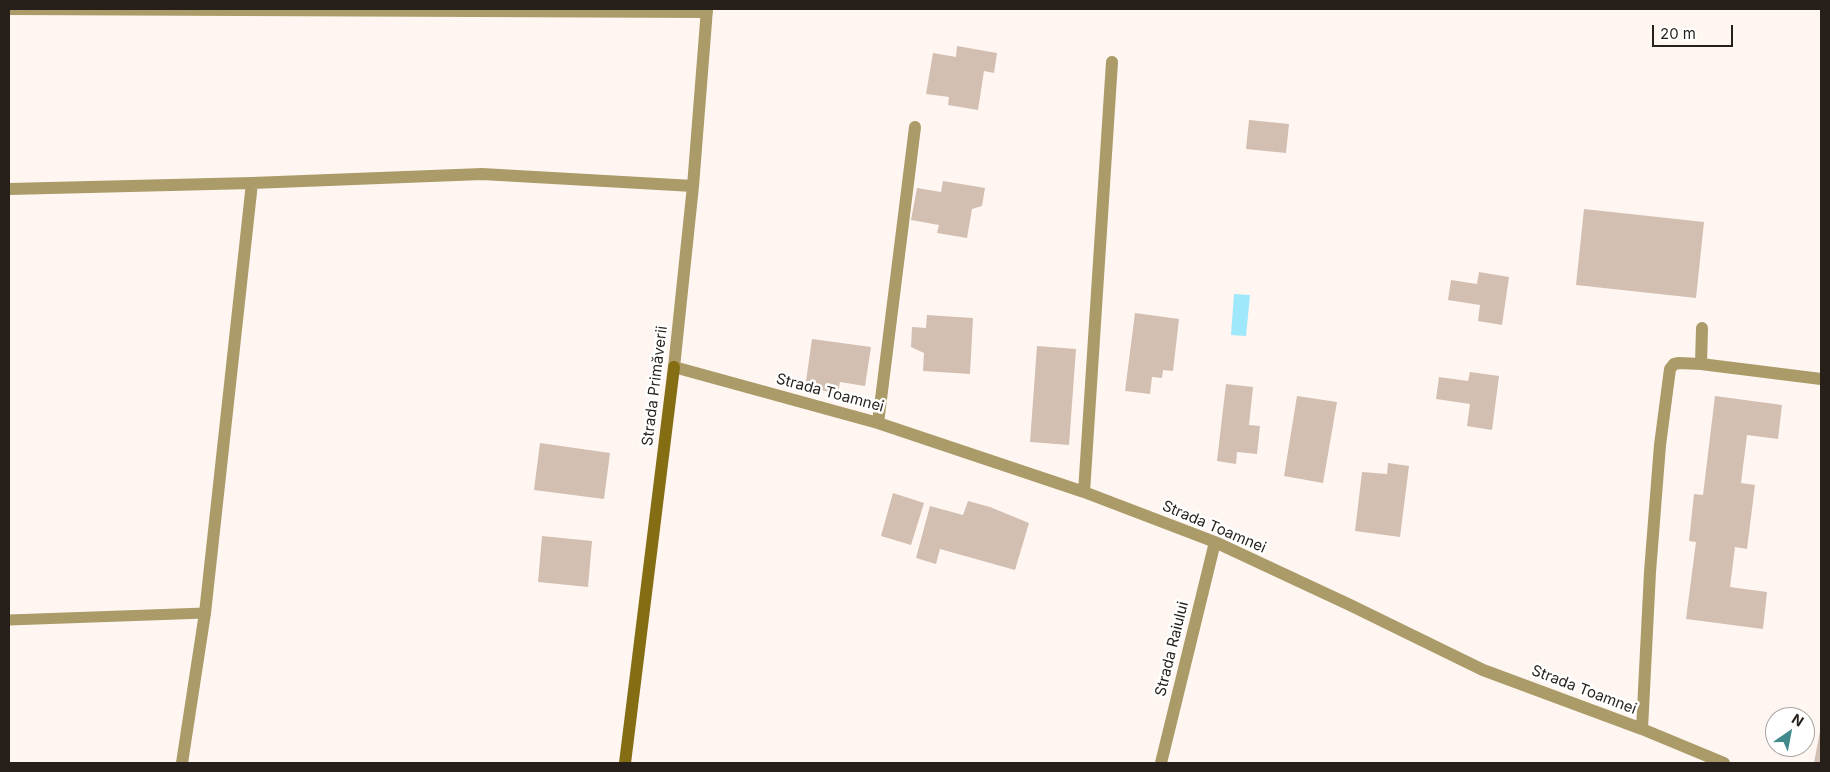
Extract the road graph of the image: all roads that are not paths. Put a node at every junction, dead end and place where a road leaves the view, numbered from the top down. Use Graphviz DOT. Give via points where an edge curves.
graph roads {
  1 [pos="9,9"];
  2 [pos="707,10"];
  3 [pos="1112,62"];
  4 [pos="915,127"];
  5 [pos="252,183"];
  6 [pos="693,186"];
  7 [pos="9,189"];
  8 [pos="1702,328"];
  9 [pos="1701,364"];
  10 [pos="674,367"];
  11 [pos="1821,379"];
  12 [pos="878,423"];
  13 [pos="1084,492"];
  14 [pos="1215,542"];
  15 [pos="206,613"];
  16 [pos="9,620"];
  17 [pos="1642,729"];
  18 [pos="182,763"];
  19 [pos="626,763"];
  20 [pos="1161,763"];
  21 [pos="1724,763"];
  1 -- 2 [label="street, Strada Primăverii"];
  2 -- 6 [label="street, Strada Primăverii"];
  3 -- 13 [label="street"];
  4 -- 12 [label="street"];
  5 -- 6 [label="street" via="482,174"];
  5 -- 7 [label="street"];
  5 -- 15 [label="street"];
  6 -- 10 [label="street, Strada Primăverii"];
  8 -- 9 [label="street"];
  9 -- 11 [label="street"];
  9 -- 17 [label="street" via="1679,362 1670,369 1660,445 1650,572"];
  10 -- 12 [label="street, Strada Toamnei"];
  10 -- 19 [label="main road, Strada Primăverii"];
  12 -- 13 [label="street, Strada Toamnei"];
  13 -- 14 [label="street, Strada Toamnei"];
  14 -- 17 [label="street, Strada Toamnei" via="1483,670"];
  14 -- 20 [label="street, Strada Raiului"];
  15 -- 16 [label="lane"];
  15 -- 18 [label="street"];
  17 -- 21 [label="street, Strada Toamnei"];
}
